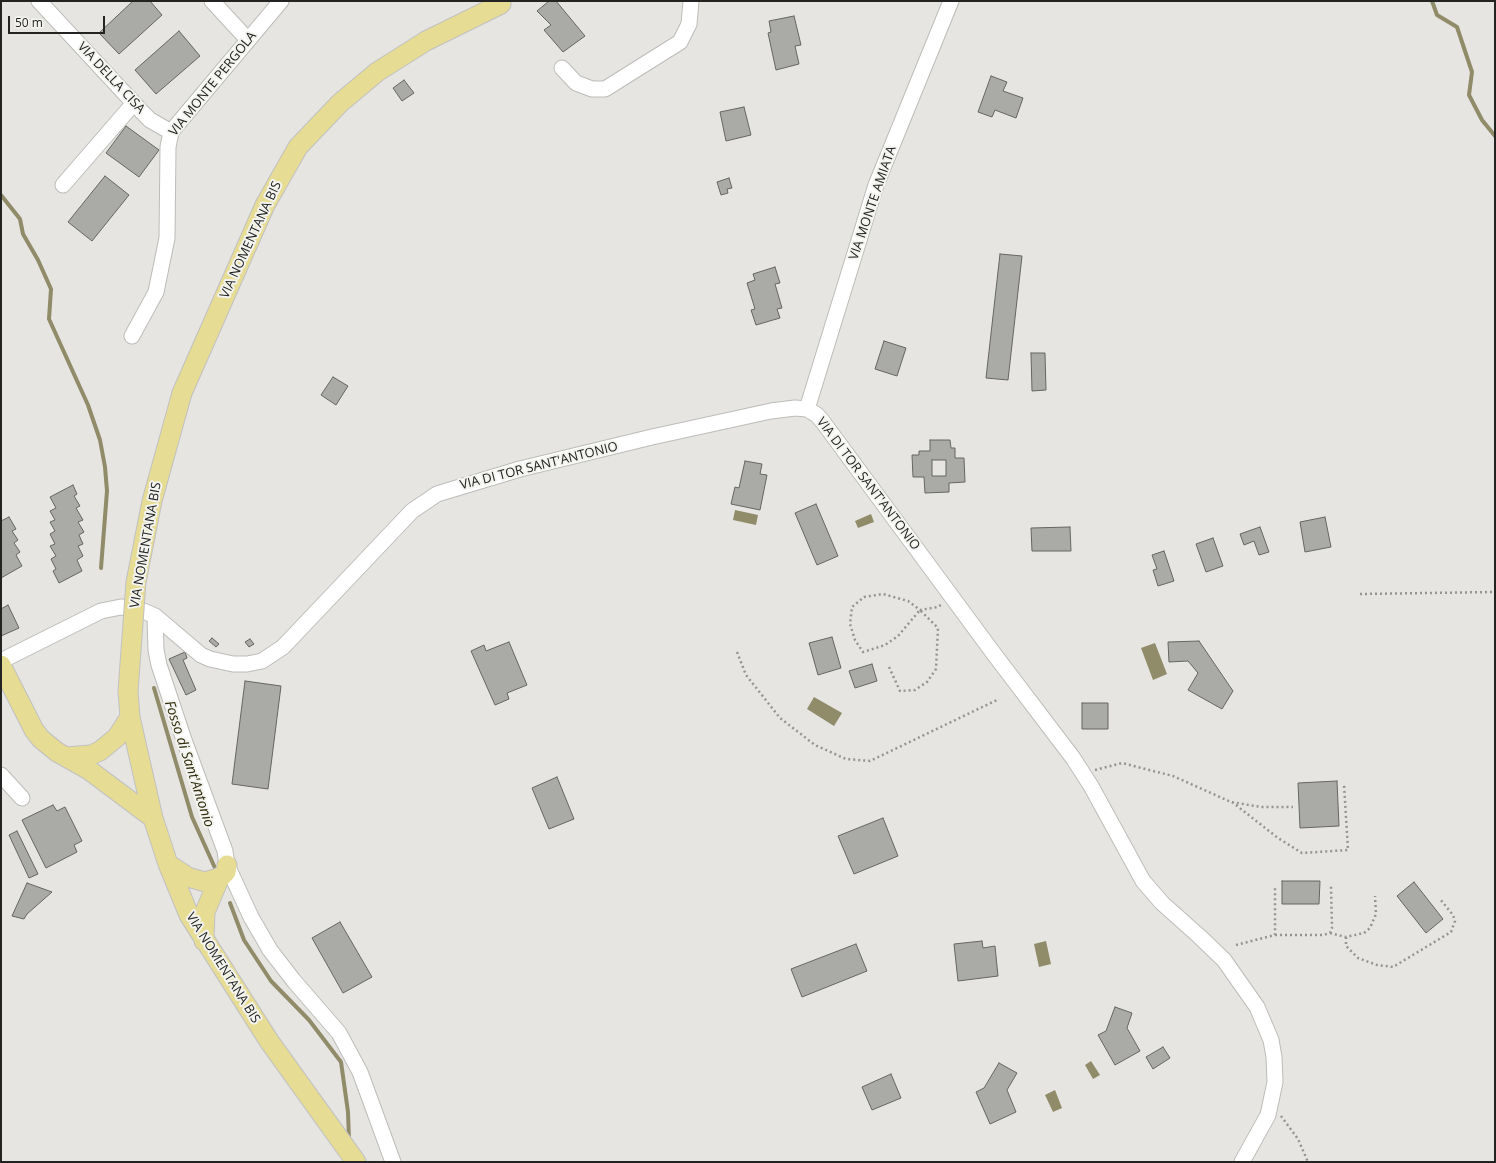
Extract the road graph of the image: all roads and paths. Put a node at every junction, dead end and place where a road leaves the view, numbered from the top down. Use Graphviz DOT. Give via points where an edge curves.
graph roads {
  1 [pos="39,1"];
  2 [pos="212,1"];
  3 [pos="281,1"];
  4 [pos="691,1"];
  5 [pos="951,1"];
  6 [pos="501,4"];
  7 [pos="248,40"];
  8 [pos="562,68"];
  9 [pos="134,103"];
  10 [pos="171,132"];
  11 [pos="63,185"];
  12 [pos="132,336"];
  13 [pos="807,409"];
  14 [pos="1495,592"];
  15 [pos="1360,594"];
  16 [pos="952,596"];
  17 [pos="920,610"];
  18 [pos="154,616"];
  19 [pos="737,652"];
  20 [pos="1,660"];
  21 [pos="1,665"];
  22 [pos="890,667"];
  23 [pos="997,700"];
  24 [pos="130,717"];
  25 [pos="66,757"];
  26 [pos="1095,770"];
  27 [pos="1,775"];
  28 [pos="1344,784"];
  29 [pos="22,798"];
  30 [pos="1231,802"];
  31 [pos="1293,807"];
  32 [pos="153,818"];
  33 [pos="168,864"];
  34 [pos="223,872"];
  35 [pos="1331,886"];
  36 [pos="1275,888"];
  37 [pos="1375,896"];
  38 [pos="1440,899"];
  39 [pos="1330,933"];
  40 [pos="1275,935"];
  41 [pos="1346,937"];
  42 [pos="204,941"];
  43 [pos="1236,945"];
  44 [pos="1272,1104"];
  45 [pos="356,1162"];
  46 [pos="393,1162"];
  47 [pos="1242,1162"];
  48 [pos="1308,1162"];
  1 -- 9 [label="street, VIA DELLA CISA"];
  2 -- 7 [label="street"];
  3 -- 7 [label="street, VIA MONTE PERGOLA"];
  4 -- 8 [label="street" via="689,24 680,42 605,89 592,89 576,83"];
  5 -- 13 [label="street, VIA MONTE AMIATA" via="876,185"];
  6 -- 24 [label="main road, VIA NOMENTANA BIS, bridge" via="426,41 377,72 340,102 298,147 265,205 182,393 152,501 136,582 128,691"];
  7 -- 10 [label="street, VIA MONTE PERGOLA"];
  9 -- 10 [label="street, VIA DELLA CISA" via="150,120"];
  9 -- 11 [label="street"];
  10 -- 12 [label="street, VIA MONTE PERGOLA" via="168,147 167,238 156,292"];
  13 -- 16 [label="street, VIA DI TOR SANT'ANTONIO" via="823,422"];
  13 -- 18 [label="street, VIA DI TOR SANT'ANTONIO" via="780,409 652,437 520,469 437,494 412,511 283,647 262,660 233,664 210,659 201,655"];
  14 -- 15 [label="path"];
  16 -- 17 [label="path" via="938,607"];
  16 -- 44 [label="street, VIA DI TOR SANT'ANTONIO" via="1083,772 1143,881 1162,903 1224,960 1250,996 1264,1020 1272,1046 1275,1082"];
  17 -- 17 [label="path" via="908,601 883,594 864,597 852,608 850,624 859,646 863,652 867,652 885,645 898,636"];
  17 -- 22 [label="path" via="938,628 936,669 927,682 915,690 900,691"];
  18 -- 20 [label="street, VIA DI TOR SANT'ANTONIO" via="127,608 108,609"];
  18 -- 34 [label="street" via="159,665 225,851"];
  19 -- 23 [label="path" via="746,675 780,718 815,745 846,759 870,761"];
  21 -- 25 [label="main road" via="34,730 49,746"];
  24 -- 25 [label="main road" via="117,737 100,751 91,755"];
  24 -- 32 [label="main road, VIA NOMENTANA BIS"];
  25 -- 32 [label="main road" via="89,770"];
  26 -- 30 [label="path" via="1122,763 1141,767 1173,776"];
  27 -- 29 [label="street"];
  28 -- 30 [label="path" via="1348,850 1302,853"];
  30 -- 31 [label="path" via="1261,807"];
  32 -- 33 [label="main road, VIA NOMENTANA BIS"];
  33 -- 34 [label="main road" via="194,880 205,882"];
  33 -- 42 [label="main road, VIA NOMENTANA BIS" via="189,915"];
  34 -- 42 [label="main road" via="205,912"];
  34 -- 46 [label="street" via="270,950 339,1033 360,1072"];
  35 -- 39 [label="path"];
  36 -- 40 [label="path"];
  37 -- 41 [label="path" via="1376,914 1370,928 1364,933"];
  38 -- 41 [label="path" via="1453,915 1454,921 1450,932 1392,967 1377,966 1358,958 1346,946"];
  39 -- 40 [label="path"];
  39 -- 41 [label="path"];
  40 -- 43 [label="path"];
  42 -- 45 [label="main road, VIA NOMENTANA BIS" via="269,1041"];
  44 -- 47 [label="street, VIA DI TOR SANT'ANTONIO"];
  44 -- 48 [label="path" via="1298,1139"];
}
